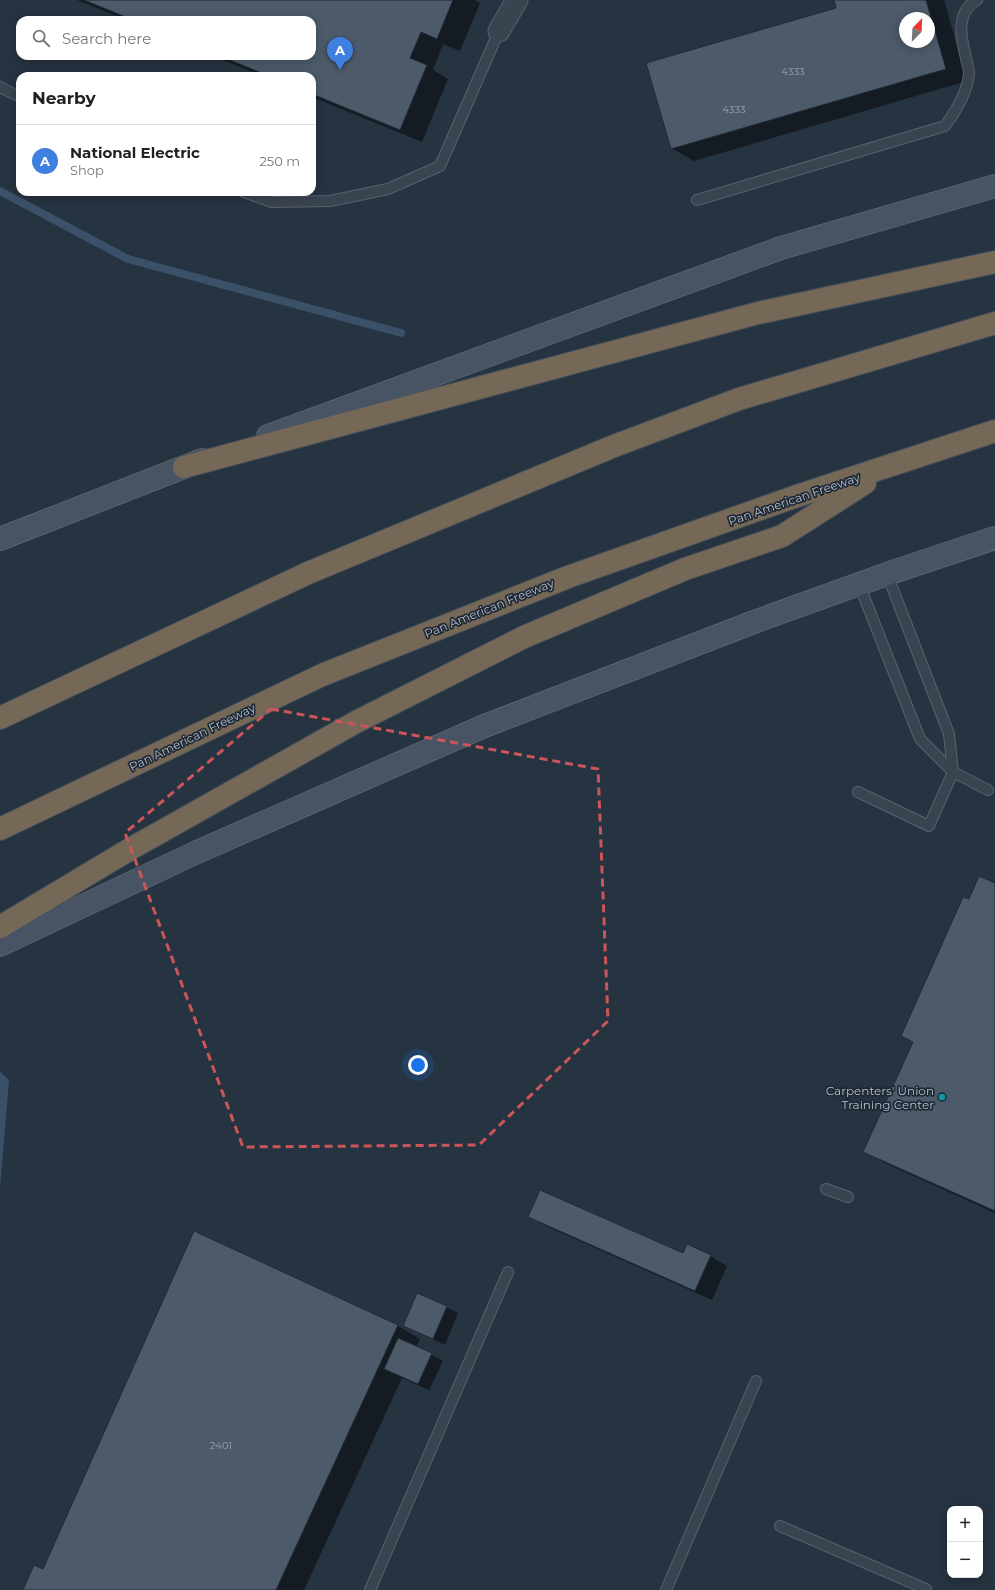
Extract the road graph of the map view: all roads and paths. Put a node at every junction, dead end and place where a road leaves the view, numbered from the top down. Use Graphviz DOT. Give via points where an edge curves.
graph roads {
  1 [pos="517,0"];
  2 [pos="977,0"];
  3 [pos="499,31"];
  4 [pos="0,88"];
  5 [pos="16,96"];
  6 [pos="995,186"];
  7 [pos="255,196"];
  8 [pos="697,200"];
  9 [pos="995,262"];
  10 [pos="995,323"];
  11 [pos="995,431"];
  12 [pos="184,466"];
  13 [pos="890,467"];
  14 [pos="995,538"];
  15 [pos="0,539"];
  16 [pos="887,574"];
  17 [pos="859,584"];
  18 [pos="0,718"];
  19 [pos="952,772"];
  20 [pos="988,790"];
  21 [pos="858,792"];
  22 [pos="0,829"];
  23 [pos="0,927"];
  24 [pos="0,945"];
  25 [pos="826,1189"];
  26 [pos="848,1197"];
  27 [pos="508,1272"];
  28 [pos="756,1381"];
  29 [pos="780,1526"];
  30 [pos="926,1589"];
  31 [pos="370,1590"];
  32 [pos="666,1590"];
  1 -- 3 [label="street"];
  2 -- 8 [label="lane" via="962,13 961,38 969,72 959,108 945,126"];
  3 -- 7 [label="lane" via="440,166 388,189 330,201 272,202"];
  4 -- 5 [label="lane"];
  6 -- 12 [label="main road" via="781,248"];
  9 -- 12 [label="highway" via="758,313"];
  10 -- 18 [label="highway" via="739,399 614,446 308,573"];
  11 -- 13 [label="highway, Pan American Freeway"];
  12 -- 15 [label="main road"];
  13 -- 22 [label="highway, Pan American Freeway" via="787,500 568,577 322,675"];
  13 -- 23 [label="highway" via="782,536 685,569 524,637 356,722 132,848"];
  14 -- 16 [label="main road"];
  16 -- 17 [label="main road"];
  16 -- 19 [label="lane" via="949,734"];
  17 -- 19 [label="lane" via="920,739"];
  17 -- 24 [label="main road" via="482,727 194,853"];
  19 -- 20 [label="lane"];
  19 -- 21 [label="lane" via="929,826"];
  25 -- 26 [label="lane"];
  27 -- 31 [label="lane"];
  28 -- 32 [label="lane"];
  29 -- 30 [label="lane"];
}
